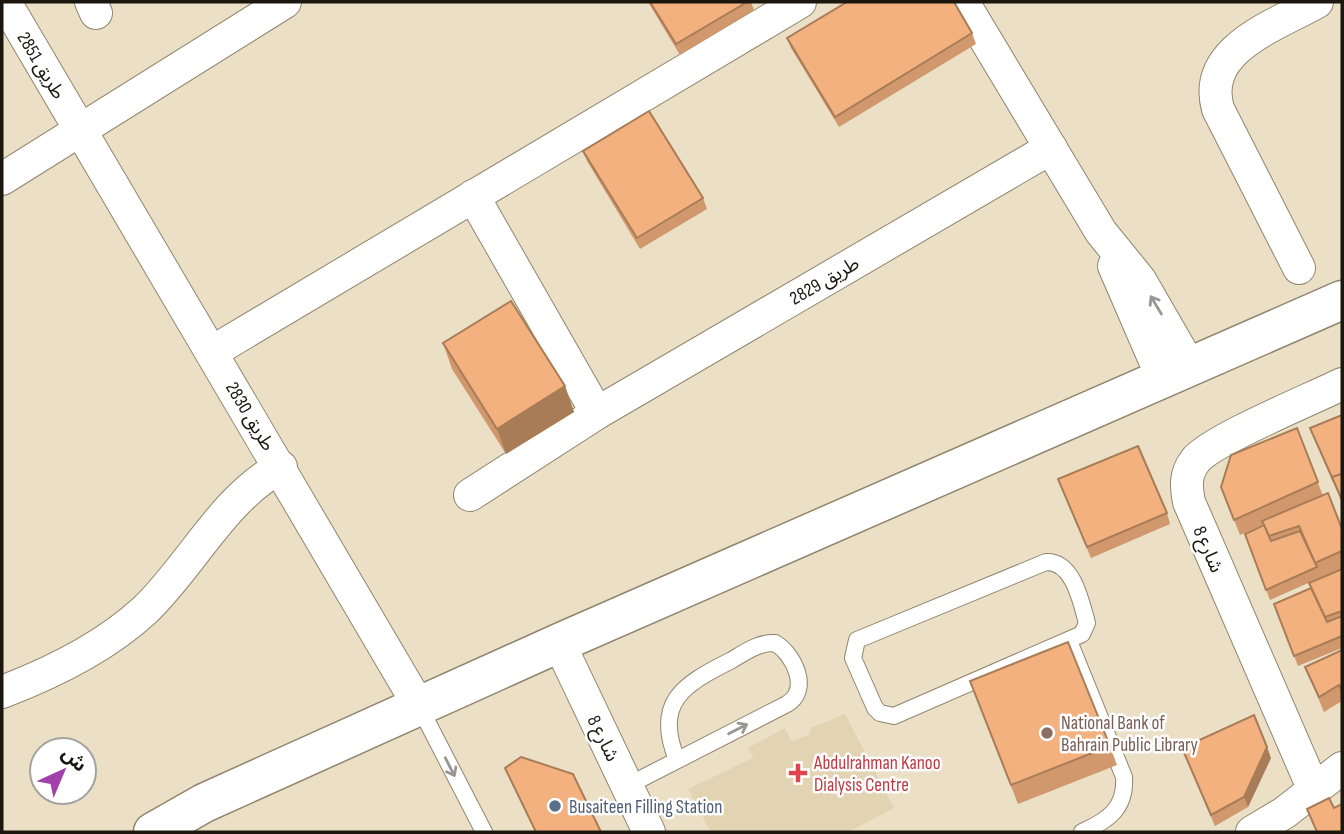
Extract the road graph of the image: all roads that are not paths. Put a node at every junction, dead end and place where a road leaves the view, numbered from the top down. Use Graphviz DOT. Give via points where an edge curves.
graph roads {
  1 [pos="5,2"];
  2 [pos="285,2"];
  3 [pos="800,2"];
  4 [pos="963,2"];
  5 [pos="1317,2"];
  6 [pos="79,128"];
  7 [pos="1051,148"];
  8 [pos="2,179"];
  9 [pos="473,196"];
  10 [pos="1299,268"];
  11 [pos="1342,300"];
  12 [pos="212,352"];
  13 [pos="1175,371"];
  14 [pos="1342,384"];
  15 [pos="597,413"];
  16 [pos="281,467"];
  17 [pos="470,495"];
  18 [pos="1069,641"];
  19 [pos="559,643"];
  20 [pos="2,692"];
  21 [pos="419,706"];
  22 [pos="677,760"];
  23 [pos="1342,768"];
  24 [pos="627,786"];
  25 [pos="1313,788"];
  26 [pos="1087,831"];
  27 [pos="153,832"];
  28 [pos="484,832"];
  29 [pos="649,832"];
  30 [pos="1252,832"];
  1 -- 6 [label="street, طريق 2851"];
  2 -- 6 [label="street"];
  3 -- 9 [label="street"];
  4 -- 7 [label="street"];
  5 -- 10 [label="street" via="1228,54 1219,66 1214,87 1218,108"];
  6 -- 8 [label="street"];
  6 -- 12 [label="street, طريق 2830"];
  7 -- 13 [label="street" via="1101,232 1140,280"];
  7 -- 15 [label="street, طريق 2829"];
  9 -- 12 [label="street"];
  9 -- 15 [label="street"];
  11 -- 13 [label="street"];
  12 -- 16 [label="street, طريق 2830"];
  13 -- 19 [label="street"];
  14 -- 25 [label="street, شارع 8" via="1204,451 1188,474 1186,488"];
  15 -- 17 [label="street, طريق 2829"];
  16 -- 20 [label="street" via="249,488 145,610 74,660"];
  16 -- 21 [label="street, طريق 2830"];
  18 -- 18 [label="lane" via="1082,634 1085,617 1069,571 1059,563 1046,562 863,636 852,651 875,708 894,716"];
  18 -- 26 [label="lane" via="1124,776 1121,804 1113,815"];
  19 -- 21 [label="street"];
  19 -- 24 [label="street, شارع 8"];
  21 -- 27 [label="street" via="204,803"];
  21 -- 28 [label="lane, one-way"];
  22 -- 22 [label="lane, one-way" via="794,700 799,679 782,647 775,642 760,645 685,686 667,726"];
  22 -- 24 [label="lane"];
  23 -- 25 [label="street"];
  24 -- 29 [label="street, شارع 8"];
  25 -- 30 [label="street"];
}
